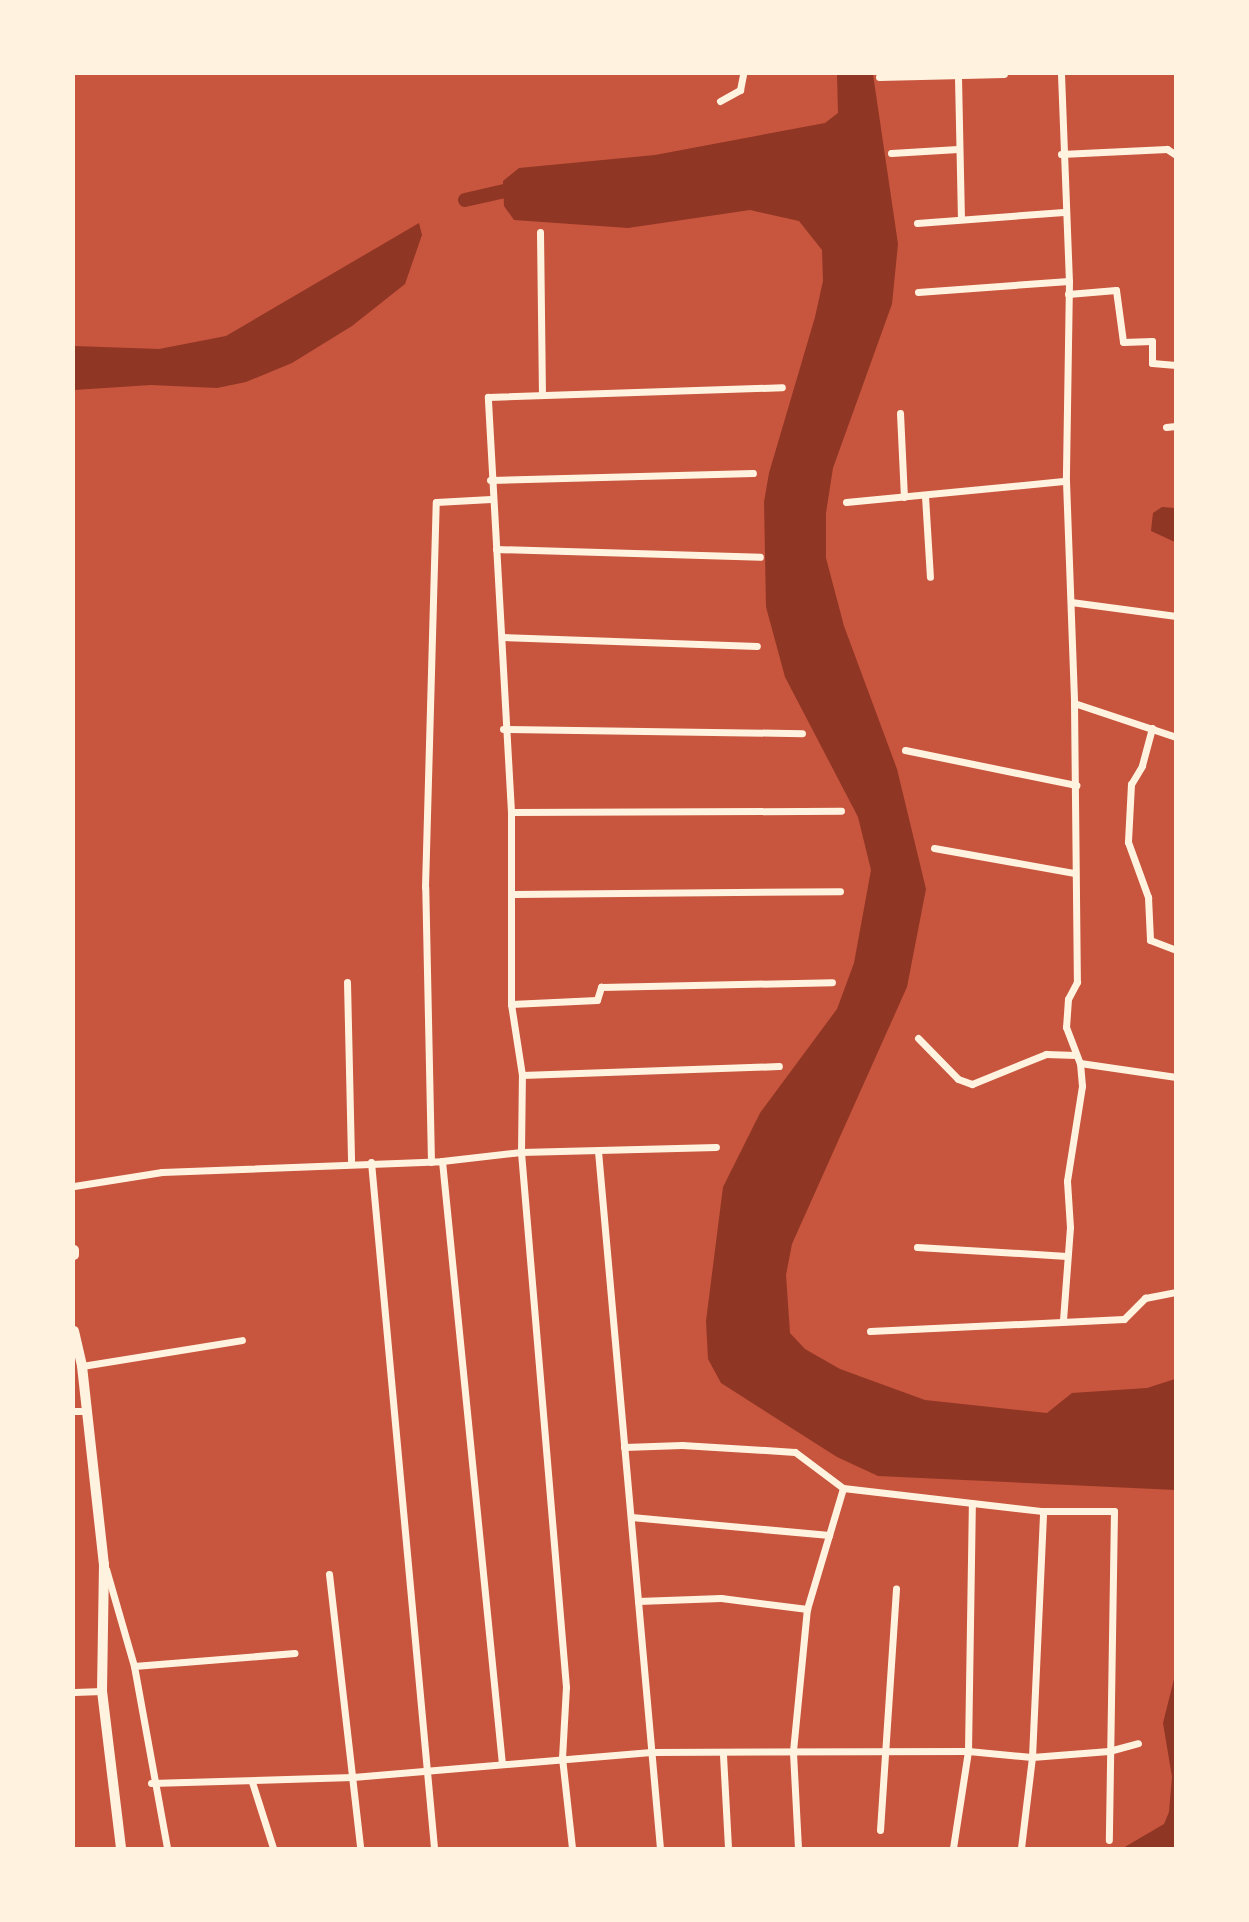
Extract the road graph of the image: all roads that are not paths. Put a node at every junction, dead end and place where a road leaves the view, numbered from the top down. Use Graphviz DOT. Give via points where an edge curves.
graph roads {
  1 [pos="743,74"];
  2 [pos="1004,74"];
  3 [pos="1061,74"];
  4 [pos="879,77"];
  5 [pos="957,77"];
  6 [pos="720,102"];
  7 [pos="958,149"];
  8 [pos="891,153"];
  9 [pos="1061,154"];
  10 [pos="1175,155"];
  11 [pos="1065,212"];
  12 [pos="961,219"];
  13 [pos="916,223"];
  14 [pos="540,232"];
  15 [pos="1069,281"];
  16 [pos="918,292"];
  17 [pos="1068,294"];
  18 [pos="1175,365"];
  19 [pos="782,387"];
  20 [pos="542,395"];
  21 [pos="900,413"];
  22 [pos="1175,426"];
  23 [pos="1166,427"];
  24 [pos="753,473"];
  25 [pos="490,480"];
  26 [pos="1066,481"];
  27 [pos="925,496"];
  28 [pos="904,497"];
  29 [pos="491,499"];
  30 [pos="846,502"];
  31 [pos="496,549"];
  32 [pos="760,557"];
  33 [pos="930,577"];
  34 [pos="1071,602"];
  35 [pos="1175,616"];
  36 [pos="502,637"];
  37 [pos="757,646"];
  38 [pos="1074,703"];
  39 [pos="1152,727"];
  40 [pos="503,729"];
  41 [pos="802,733"];
  42 [pos="1175,737"];
  43 [pos="905,750"];
  44 [pos="1076,785"];
  45 [pos="841,811"];
  46 [pos="511,812"];
  47 [pos="934,848"];
  48 [pos="1076,873"];
  49 [pos="840,891"];
  50 [pos="513,894"];
  51 [pos="1175,950"];
  52 [pos="347,982"];
  53 [pos="832,982"];
  54 [pos="512,1004"];
  55 [pos="918,1038"];
  56 [pos="1076,1055"];
  57 [pos="1080,1063"];
  58 [pos="779,1066"];
  59 [pos="522,1075"];
  60 [pos="1175,1077"];
  61 [pos="716,1147"];
  62 [pos="598,1151"];
  63 [pos="521,1152"];
  64 [pos="443,1161"];
  65 [pos="371,1162"];
  66 [pos="430,1162"];
  67 [pos="351,1164"];
  68 [pos="74,1186"];
  69 [pos="917,1247"];
  70 [pos="1067,1256"];
  71 [pos="1175,1292"];
  72 [pos="1063,1321"];
  73 [pos="74,1331"];
  74 [pos="870,1331"];
  75 [pos="242,1340"];
  76 [pos="82,1366"];
  77 [pos="79,1411"];
  78 [pos="624,1447"];
  79 [pos="843,1488"];
  80 [pos="972,1503"];
  81 [pos="1043,1511"];
  82 [pos="631,1517"];
  83 [pos="829,1535"];
  84 [pos="104,1564"];
  85 [pos="329,1574"];
  86 [pos="896,1589"];
  87 [pos="638,1601"];
  88 [pos="807,1609"];
  89 [pos="294,1653"];
  90 [pos="134,1666"];
  91 [pos="102,1691"];
  92 [pos="74,1692"];
  93 [pos="1138,1743"];
  94 [pos="793,1751"];
  95 [pos="968,1751"];
  96 [pos="1109,1751"];
  97 [pos="652,1752"];
  98 [pos="723,1755"];
  99 [pos="885,1755"];
  100 [pos="1032,1757"];
  101 [pos="562,1758"];
  102 [pos="502,1764"];
  103 [pos="427,1771"];
  104 [pos="354,1777"];
  105 [pos="252,1782"];
  106 [pos="151,1783"];
  107 [pos="880,1830"];
  108 [pos="1109,1840"];
  109 [pos="121,1849"];
  110 [pos="167,1849"];
  111 [pos="273,1849"];
  112 [pos="360,1849"];
  113 [pos="434,1849"];
  114 [pos="572,1849"];
  115 [pos="660,1849"];
  116 [pos="728,1849"];
  117 [pos="797,1849"];
  118 [pos="953,1849"];
  119 [pos="1021,1849"];
  1 -- 6 [label="street" via="740,90"];
  2 -- 5 [label="street"];
  3 -- 9 [label="street"];
  4 -- 5 [label="street"];
  5 -- 7 [label="street"];
  7 -- 8 [label="street"];
  7 -- 12 [label="street"];
  9 -- 10 [label="street" via="1167,149"];
  9 -- 11 [label="street"];
  11 -- 12 [label="street"];
  11 -- 15 [label="street"];
  12 -- 13 [label="street"];
  14 -- 20 [label="street"];
  15 -- 16 [label="street"];
  15 -- 17 [label="street"];
  17 -- 18 [label="street" via="1116,290 1123,342 1152,341 1152,363"];
  17 -- 26 [label="street"];
  19 -- 20 [label="street"];
  20 -- 25 [label="street" via="488,397"];
  21 -- 28 [label="street"];
  22 -- 23 [label="street"];
  24 -- 25 [label="street"];
  25 -- 29 [label="street"];
  26 -- 27 [label="street"];
  26 -- 34 [label="street"];
  27 -- 28 [label="street"];
  27 -- 33 [label="street"];
  28 -- 30 [label="street"];
  29 -- 31 [label="street"];
  29 -- 66 [label="street" via="436,502 425,887"];
  31 -- 32 [label="street"];
  31 -- 36 [label="street"];
  34 -- 35 [label="street"];
  34 -- 38 [label="street"];
  36 -- 37 [label="street"];
  36 -- 40 [label="street"];
  38 -- 39 [label="street"];
  38 -- 44 [label="street"];
  39 -- 42 [label="street"];
  39 -- 51 [label="street" via="1142,766 1131,785 1128,842 1148,897 1150,940"];
  40 -- 41 [label="street"];
  40 -- 46 [label="street"];
  43 -- 44 [label="street"];
  44 -- 48 [label="street"];
  45 -- 46 [label="street"];
  46 -- 50 [label="street"];
  47 -- 48 [label="street"];
  48 -- 56 [label="street" via="1077,982 1065,1013"];
  49 -- 50 [label="street"];
  50 -- 54 [label="street"];
  52 -- 67 [label="street"];
  53 -- 54 [label="street" via="601,987 597,1000"];
  54 -- 59 [label="street"];
  55 -- 56 [label="street" via="958,1079 972,1084 1046,1054"];
  56 -- 57 [label="street"];
  57 -- 60 [label="street"];
  57 -- 70 [label="street" via="1081,1102 1067,1181"];
  58 -- 59 [label="street"];
  59 -- 63 [label="street"];
  61 -- 62 [label="street"];
  62 -- 63 [label="street"];
  62 -- 78 [label="street"];
  63 -- 64 [label="street"];
  63 -- 101 [label="street" via="566,1687"];
  64 -- 66 [label="street"];
  64 -- 102 [label="street"];
  65 -- 66 [label="street"];
  65 -- 67 [label="street"];
  65 -- 103 [label="street"];
  67 -- 68 [label="street" via="162,1172"];
  69 -- 70 [label="street"];
  70 -- 72 [label="street"];
  71 -- 72 [label="street" via="1145,1298 1124,1319"];
  72 -- 74 [label="street"];
  73 -- 76 [label="main road"];
  75 -- 76 [label="street"];
  76 -- 77 [label="main road"];
  77 -- 84 [label="main road"];
  78 -- 79 [label="street" via="682,1445 795,1452"];
  78 -- 82 [label="street"];
  79 -- 80 [label="street"];
  79 -- 83 [label="street"];
  80 -- 81 [label="street"];
  80 -- 95 [label="street"];
  81 -- 96 [label="street" via="1114,1511"];
  81 -- 100 [label="street"];
  82 -- 83 [label="street"];
  82 -- 87 [label="street"];
  83 -- 88 [label="street"];
  84 -- 90 [label="street"];
  84 -- 91 [label="main road"];
  85 -- 104 [label="street"];
  86 -- 99 [label="street"];
  87 -- 88 [label="street" via="721,1598"];
  87 -- 97 [label="street"];
  88 -- 94 [label="street"];
  89 -- 90 [label="street"];
  90 -- 106 [label="street"];
  91 -- 92 [label="street"];
  91 -- 109 [label="main road"];
  93 -- 96 [label="street"];
  94 -- 98 [label="street"];
  94 -- 99 [label="street"];
  94 -- 117 [label="street"];
  95 -- 99 [label="street"];
  95 -- 100 [label="street"];
  95 -- 118 [label="street"];
  96 -- 100 [label="street"];
  96 -- 108 [label="street"];
  97 -- 98 [label="street"];
  97 -- 101 [label="street"];
  97 -- 115 [label="street"];
  98 -- 116 [label="street"];
  99 -- 107 [label="street"];
  100 -- 119 [label="street"];
  101 -- 102 [label="street"];
  101 -- 114 [label="street"];
  102 -- 103 [label="street"];
  103 -- 104 [label="street"];
  103 -- 113 [label="street"];
  104 -- 105 [label="street"];
  104 -- 112 [label="street"];
  105 -- 106 [label="street"];
  105 -- 111 [label="street"];
  106 -- 110 [label="street"];
}
